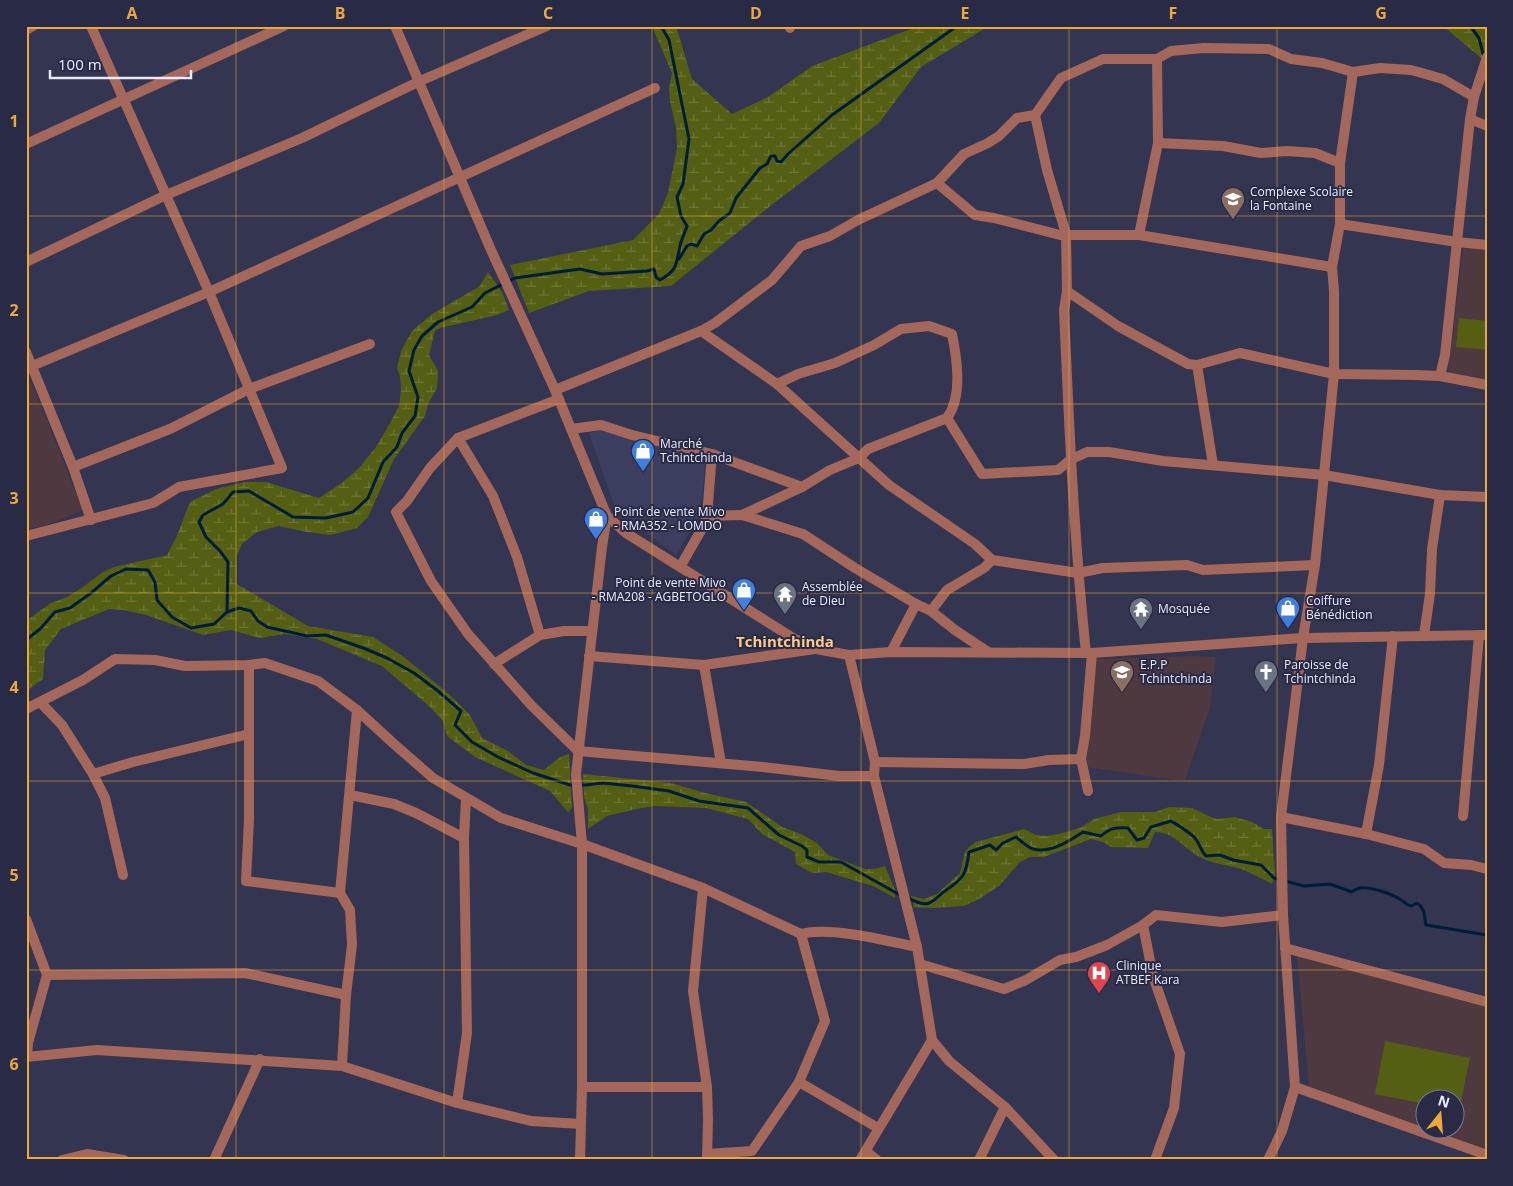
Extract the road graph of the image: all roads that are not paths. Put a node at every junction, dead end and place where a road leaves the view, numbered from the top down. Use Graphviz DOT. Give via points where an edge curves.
graph roads {
  1 [pos="34,26"];
  2 [pos="91,26"];
  3 [pos="284,26"];
  4 [pos="395,26"];
  5 [pos="547,26"];
  6 [pos="26,30"];
  7 [pos="1487,56"];
  8 [pos="1157,59"];
  9 [pos="1353,72"];
  10 [pos="420,81"];
  11 [pos="655,88"];
  12 [pos="1474,97"];
  13 [pos="124,100"];
  14 [pos="1035,115"];
  15 [pos="1470,119"];
  16 [pos="1487,126"];
  17 [pos="1158,143"];
  18 [pos="26,144"];
  19 [pos="1340,163"];
  20 [pos="460,178"];
  21 [pos="937,183"];
  22 [pos="166,195"];
  23 [pos="1340,224"];
  24 [pos="1066,234"];
  25 [pos="1138,235"];
  26 [pos="1457,242"];
  27 [pos="1487,245"];
  28 [pos="26,262"];
  29 [pos="1332,267"];
  30 [pos="1067,291"];
  31 [pos="209,292"];
  32 [pos="701,331"];
  33 [pos="370,344"];
  34 [pos="26,352"];
  35 [pos="1197,365"];
  36 [pos="32,366"];
  37 [pos="1334,374"];
  38 [pos="1440,376"];
  39 [pos="777,384"];
  40 [pos="1487,385"];
  41 [pos="249,389"];
  42 [pos="557,395"];
  43 [pos="947,418"];
  44 [pos="571,429"];
  45 [pos="458,438"];
  46 [pos="712,454"];
  47 [pos="859,458"];
  48 [pos="1070,460"];
  49 [pos="1213,465"];
  50 [pos="73,467"];
  51 [pos="1324,475"];
  52 [pos="802,487"];
  53 [pos="1440,495"];
  54 [pos="1487,497"];
  55 [pos="742,514"];
  56 [pos="607,516"];
  57 [pos="707,516"];
  58 [pos="91,520"];
  59 [pos="26,536"];
  60 [pos="992,560"];
  61 [pos="1315,565"];
  62 [pos="680,567"];
  63 [pos="1078,573"];
  64 [pos="916,604"];
  65 [pos="931,611"];
  66 [pos="592,631"];
  67 [pos="540,635"];
  68 [pos="1424,635"];
  69 [pos="1483,635"];
  70 [pos="1393,636"];
  71 [pos="1304,638"];
  72 [pos="816,649"];
  73 [pos="891,652"];
  74 [pos="988,652"];
  75 [pos="1089,653"];
  76 [pos="849,655"];
  77 [pos="589,656"];
  78 [pos="494,664"];
  79 [pos="249,665"];
  80 [pos="704,665"];
  81 [pos="40,702"];
  82 [pos="26,709"];
  83 [pos="357,710"];
  84 [pos="249,734"];
  85 [pos="578,751"];
  86 [pos="1081,758"];
  87 [pos="875,762"];
  88 [pos="721,763"];
  89 [pos="93,774"];
  90 [pos="874,776"];
  91 [pos="1088,791"];
  92 [pos="350,795"];
  93 [pos="466,798"];
  94 [pos="1463,816"];
  95 [pos="1281,817"];
  96 [pos="1366,834"];
  97 [pos="464,838"];
  98 [pos="582,844"];
  99 [pos="1487,869"];
  100 [pos="123,875"];
  101 [pos="702,888"];
  102 [pos="340,893"];
  103 [pos="1283,915"];
  104 [pos="26,918"];
  105 [pos="1143,925"];
  106 [pos="801,934"];
  107 [pos="917,946"];
  108 [pos="1285,948"];
  109 [pos="920,964"];
  110 [pos="47,975"];
  111 [pos="346,994"];
  112 [pos="1487,1002"];
  113 [pos="932,1040"];
  114 [pos="27,1057"];
  115 [pos="260,1059"];
  116 [pos="342,1066"];
  117 [pos="799,1082"];
  118 [pos="582,1088"];
  119 [pos="706,1088"];
  120 [pos="1295,1088"];
  121 [pos="457,1103"];
  122 [pos="1005,1108"];
  123 [pos="581,1124"];
  124 [pos="878,1128"];
  125 [pos="863,1155"];
  126 [pos="1487,1155"];
  127 [pos="707,1157"];
  128 [pos="62,1160"];
  129 [pos="124,1160"];
  130 [pos="214,1160"];
  131 [pos="580,1160"];
  132 [pos="877,1160"];
  133 [pos="979,1160"];
  134 [pos="1054,1160"];
  135 [pos="1155,1160"];
  136 [pos="1268,1160"];
  1 -- 6 [label="street"];
  2 -- 13 [label="street"];
  3 -- 13 [label="street"];
  4 -- 10 [label="street"];
  5 -- 10 [label="street"];
  7 -- 12 [label="street"];
  8 -- 9 [label="street" via="1172,51 1204,48 1269,49 1291,59"];
  8 -- 14 [label="street" via="1103,60 1061,78"];
  8 -- 17 [label="street"];
  9 -- 12 [label="street" via="1380,68 1412,70 1443,78"];
  9 -- 19 [label="street"];
  10 -- 20 [label="street"];
  10 -- 22 [label="street" via="302,138"];
  11 -- 20 [label="street"];
  12 -- 15 [label="street"];
  13 -- 18 [label="street"];
  13 -- 22 [label="street"];
  14 -- 21 [label="street" via="1017,118 999,136 964,154"];
  14 -- 24 [label="street"];
  15 -- 16 [label="street"];
  15 -- 26 [label="street"];
  17 -- 19 [label="street" via="1223,146 1261,153 1315,154"];
  17 -- 25 [label="street"];
  19 -- 23 [label="street"];
  20 -- 31 [label="street"];
  20 -- 42 [label="street"];
  21 -- 24 [label="street" via="975,215"];
  21 -- 32 [label="street" via="830,236 801,246 772,280"];
  22 -- 28 [label="street"];
  22 -- 31 [label="street"];
  23 -- 26 [label="street"];
  23 -- 29 [label="street"];
  24 -- 25 [label="street"];
  24 -- 30 [label="street"];
  25 -- 29 [label="street"];
  26 -- 27 [label="street"];
  26 -- 38 [label="street"];
  29 -- 37 [label="street"];
  30 -- 35 [label="street" via="1118,326 1188,364"];
  30 -- 48 [label="street" via="1064,310"];
  31 -- 36 [label="street"];
  31 -- 41 [label="street"];
  32 -- 39 [label="street"];
  32 -- 42 [label="street"];
  33 -- 41 [label="street"];
  34 -- 36 [label="street"];
  35 -- 37 [label="street" via="1240,353"];
  35 -- 49 [label="street"];
  36 -- 50 [label="street"];
  37 -- 38 [label="street"];
  37 -- 51 [label="street"];
  38 -- 40 [label="street"];
  39 -- 43 [label="street" via="835,363 901,329 930,326 952,334 958,362 954,409"];
  39 -- 47 [label="street"];
  41 -- 50 [label="street" via="170,429"];
  41 -- 58 [label="street" via="282,468 179,487 153,503"];
  42 -- 44 [label="street"];
  42 -- 45 [label="street"];
  43 -- 47 [label="street" via="868,449"];
  43 -- 48 [label="street" via="982,474 1058,470"];
  44 -- 46 [label="street" via="601,425"];
  44 -- 56 [label="street"];
  45 -- 67 [label="street" via="493,496 517,558"];
  45 -- 78 [label="street" via="396,512 431,581 468,634"];
  46 -- 52 [label="street"];
  46 -- 57 [label="street"];
  47 -- 52 [label="street"];
  47 -- 60 [label="street" via="889,485 970,540"];
  48 -- 49 [label="street" via="1087,452 1109,452"];
  48 -- 63 [label="street"];
  49 -- 51 [label="street"];
  50 -- 58 [label="street"];
  51 -- 53 [label="street"];
  51 -- 61 [label="street"];
  52 -- 55 [label="street"];
  53 -- 54 [label="street"];
  53 -- 68 [label="street"];
  55 -- 57 [label="street"];
  55 -- 64 [label="street" via="803,534"];
  56 -- 62 [label="street" via="626,533"];
  56 -- 66 [label="street"];
  57 -- 62 [label="street"];
  58 -- 59 [label="street"];
  60 -- 63 [label="street"];
  60 -- 65 [label="street" via="947,590"];
  61 -- 63 [label="street" via="1203,570 1187,565 1102,568"];
  61 -- 71 [label="street"];
  62 -- 72 [label="street"];
  63 -- 75 [label="street"];
  64 -- 65 [label="street"];
  64 -- 73 [label="street"];
  65 -- 74 [label="street"];
  66 -- 67 [label="street"];
  66 -- 77 [label="street"];
  67 -- 78 [label="street"];
  68 -- 69 [label="street"];
  68 -- 70 [label="street"];
  69 -- 94 [label="street"];
  70 -- 71 [label="street"];
  70 -- 96 [label="street" via="1379,765"];
  71 -- 75 [label="street"];
  71 -- 95 [label="street"];
  72 -- 76 [label="street"];
  72 -- 80 [label="street"];
  73 -- 74 [label="street"];
  73 -- 76 [label="street"];
  74 -- 75 [label="street"];
  75 -- 86 [label="street"];
  76 -- 87 [label="street"];
  77 -- 80 [label="street"];
  77 -- 85 [label="street"];
  78 -- 85 [label="street"];
  79 -- 81 [label="street" via="185,666 155,660 115,659"];
  79 -- 83 [label="street" via="265,663 318,681"];
  79 -- 84 [label="street"];
  80 -- 88 [label="street"];
  81 -- 82 [label="street"];
  81 -- 89 [label="street" via="62,725"];
  83 -- 92 [label="street"];
  83 -- 93 [label="street" via="433,778"];
  84 -- 89 [label="street"];
  84 -- 102 [label="street" via="246,881"];
  85 -- 88 [label="street"];
  85 -- 98 [label="street" via="576,774"];
  86 -- 87 [label="street" via="1024,764"];
  86 -- 91 [label="street"];
  87 -- 90 [label="street"];
  88 -- 90 [label="street" via="839,776"];
  89 -- 100 [label="street" via="105,798"];
  90 -- 107 [label="street"];
  92 -- 97 [label="street" via="416,812"];
  92 -- 102 [label="street"];
  93 -- 97 [label="street"];
  93 -- 98 [label="street" via="501,818"];
  95 -- 96 [label="street"];
  95 -- 103 [label="street"];
  96 -- 99 [label="street" via="1424,849 1444,863"];
  97 -- 121 [label="street" via="467,1033"];
  98 -- 101 [label="street"];
  98 -- 118 [label="street"];
  101 -- 106 [label="street"];
  101 -- 119 [label="street" via="693,991"];
  102 -- 111 [label="street" via="350,910 352,944"];
  103 -- 105 [label="street" via="1222,922 1156,915"];
  103 -- 108 [label="street"];
  104 -- 110 [label="street"];
  105 -- 109 [label="street" via="1107,945 1060,960 1004,989"];
  105 -- 135 [label="street" via="1153,976 1180,1054 1174,1108"];
  106 -- 107 [label="street" via="812,931 871,937"];
  106 -- 117 [label="street" via="825,1021"];
  107 -- 109 [label="street"];
  108 -- 112 [label="street"];
  108 -- 120 [label="street"];
  109 -- 113 [label="street"];
  110 -- 111 [label="street" via="245,973"];
  110 -- 114 [label="street"];
  111 -- 116 [label="street"];
  113 -- 122 [label="street" via="949,1061"];
  113 -- 124 [label="street"];
  114 -- 115 [label="street" via="97,1050"];
  115 -- 116 [label="street"];
  115 -- 130 [label="street"];
  116 -- 121 [label="street"];
  117 -- 124 [label="street"];
  117 -- 127 [label="street" via="752,1151"];
  118 -- 119 [label="street"];
  118 -- 123 [label="street"];
  119 -- 127 [label="street"];
  120 -- 126 [label="street"];
  120 -- 136 [label="street" via="1282,1131"];
  121 -- 123 [label="street" via="531,1121"];
  122 -- 133 [label="street"];
  122 -- 134 [label="street"];
  123 -- 131 [label="street"];
  124 -- 125 [label="street"];
  125 -- 132 [label="street"];
  128 -- 129 [label="street" via="87,1154"];
}
